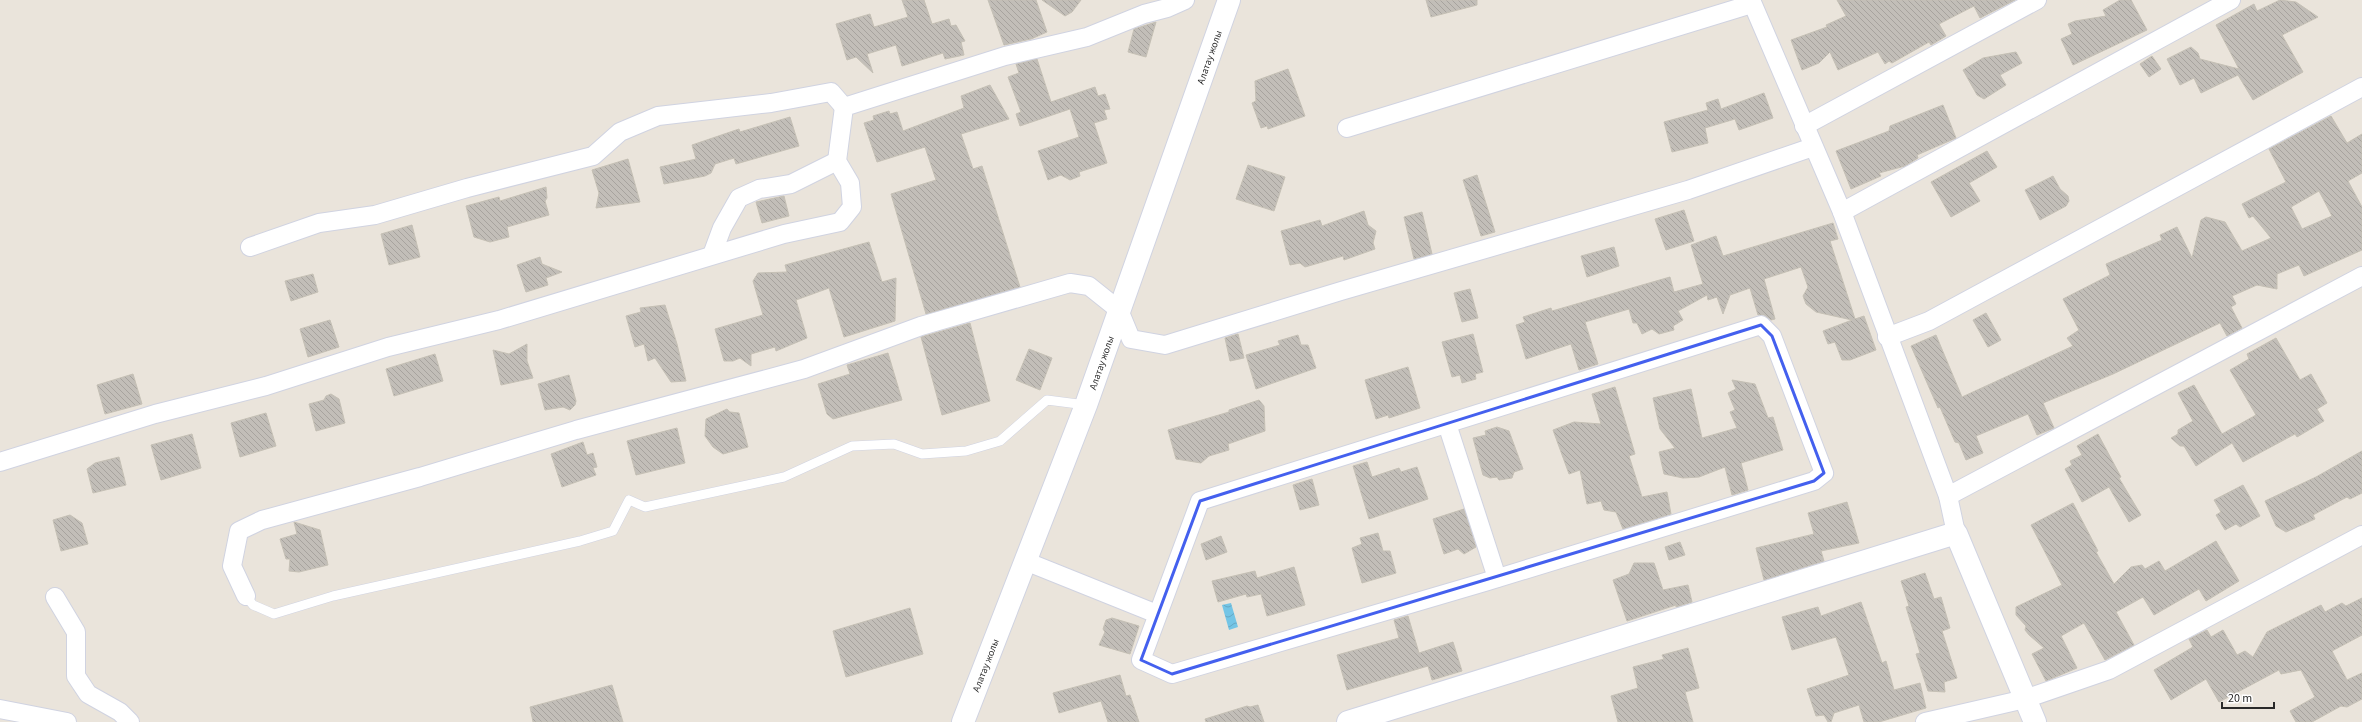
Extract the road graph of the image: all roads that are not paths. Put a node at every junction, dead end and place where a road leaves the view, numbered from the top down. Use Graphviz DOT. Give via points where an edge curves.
graph roads {
  1 [pos="1186,0"];
  2 [pos="1229,0"];
  3 [pos="2037,0"];
  4 [pos="2231,0"];
  5 [pos="1751,2"];
  6 [pos="2362,87"];
  7 [pos="844,107"];
  8 [pos="1804,126"];
  9 [pos="1347,128"];
  10 [pos="1813,147"];
  11 [pos="837,161"];
  12 [pos="1842,212"];
  13 [pos="250,247"];
  14 [pos="712,255"];
  15 [pos="2362,276"];
  16 [pos="1119,310"];
  17 [pos="1888,337"];
  18 [pos="1086,405"];
  19 [pos="1447,424"];
  20 [pos="0,462"];
  21 [pos="1948,496"];
  22 [pos="1956,533"];
  23 [pos="2362,535"];
  24 [pos="1025,561"];
  25 [pos="1497,578"];
  26 [pos="246,596"];
  27 [pos="55,597"];
  28 [pos="1157,614"];
  29 [pos="2025,699"];
  30 [pos="0,709"];
  31 [pos="66,722"];
  32 [pos="130,722"];
  33 [pos="963,722"];
  34 [pos="1348,722"];
  35 [pos="1925,722"];
  36 [pos="2035,722"];
  1 -- 7 [label="street" via="1087,37 1005,56"];
  2 -- 16 [label="street, Алатау жолы"];
  3 -- 8 [label="street"];
  4 -- 12 [label="street"];
  5 -- 8 [label="street"];
  5 -- 9 [label="street"];
  6 -- 17 [label="street" via="1929,321"];
  7 -- 11 [label="street"];
  7 -- 13 [label="street" via="831,92 771,103 658,116 620,132 593,156 467,188 375,215 319,223"];
  8 -- 10 [label="street"];
  10 -- 12 [label="street"];
  10 -- 16 [label="street" via="1688,190 1341,290 1165,346 1131,339"];
  11 -- 14 [label="street" via="791,184 759,189 739,198 722,228"];
  11 -- 14 [label="street" via="850,182 852,207 840,222 784,234"];
  12 -- 17 [label="street"];
  14 -- 20 [label="street" via="499,320 388,347 266,386 155,414"];
  15 -- 21 [label="street"];
  16 -- 18 [label="street, Алатау жолы"];
  16 -- 26 [label="street" via="1089,286 1070,283 921,326 804,368 262,520 239,530 232,566"];
  17 -- 21 [label="street"];
  18 -- 24 [label="street, Алатау жолы"];
  18 -- 26 [label="lane" via="1047,400 1000,441 966,451 922,454 894,444 852,446 784,476 645,507 629,500 613,531 580,541 333,596 274,614 253,605"];
  19 -- 25 [label="street"];
  19 -- 25 [label="street" via="1761,325 1772,336 1824,473 1814,481"];
  19 -- 28 [label="street" via="1200,501"];
  21 -- 22 [label="street"];
  22 -- 29 [label="street"];
  22 -- 34 [label="street"];
  23 -- 29 [label="street" via="2109,670"];
  24 -- 28 [label="street"];
  24 -- 33 [label="street, Алатау жолы"];
  25 -- 28 [label="street" via="1172,674 1141,660"];
  27 -- 32 [label="street" via="76,632 76,676 88,694 120,712"];
  29 -- 35 [label="street"];
  29 -- 36 [label="street"];
  30 -- 31 [label="street"];
}
